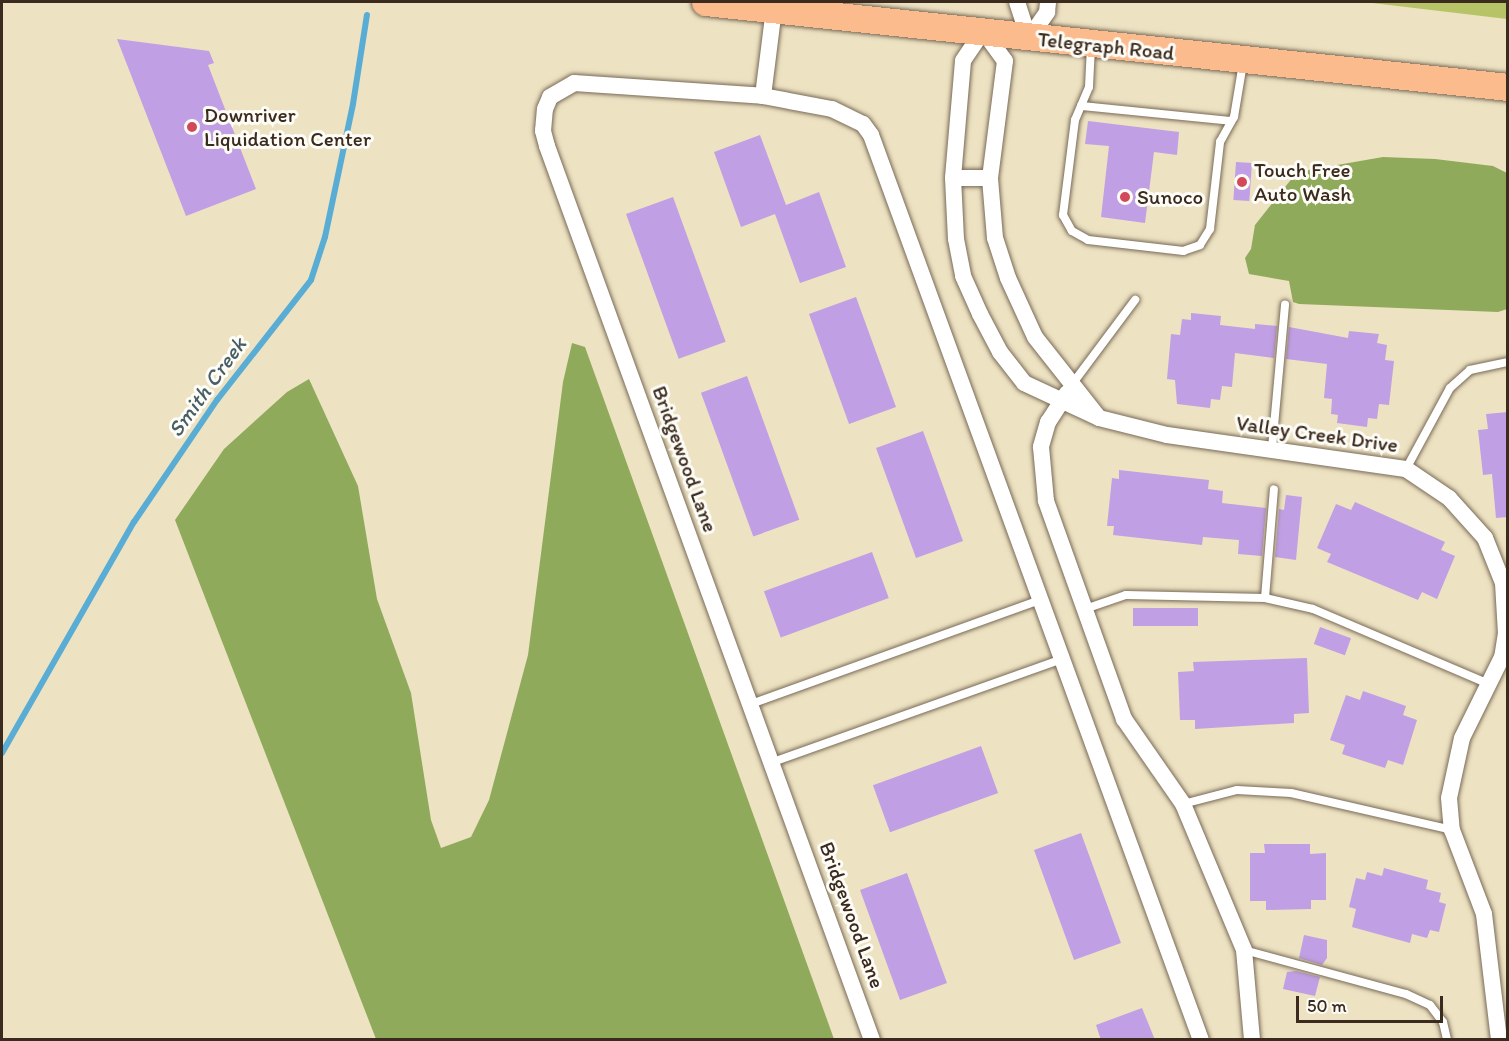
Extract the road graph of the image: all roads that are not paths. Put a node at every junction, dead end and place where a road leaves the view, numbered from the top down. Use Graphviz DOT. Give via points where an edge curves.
graph roads {
  1 [pos="705,2"];
  2 [pos="1017,2"];
  3 [pos="1048,2"];
  4 [pos="774,9"];
  5 [pos="983,31"];
  6 [pos="1029,38"];
  7 [pos="1092,44"];
  8 [pos="1244,60"];
  9 [pos="1508,87"];
  10 [pos="763,96"];
  11 [pos="1081,106"];
  12 [pos="1231,121"];
  13 [pos="953,178"];
  14 [pos="990,178"];
  15 [pos="1135,300"];
  16 [pos="1286,305"];
  17 [pos="1508,362"];
  18 [pos="1073,383"];
  19 [pos="1061,403"];
  20 [pos="1099,418"];
  21 [pos="1272,448"];
  22 [pos="1406,469"];
  23 [pos="1274,489"];
  24 [pos="1265,598"];
  25 [pos="1040,600"];
  26 [pos="1085,609"];
  27 [pos="1062,659"];
  28 [pos="1489,684"];
  29 [pos="751,704"];
  30 [pos="773,762"];
  31 [pos="1183,804"];
  32 [pos="1452,830"];
  33 [pos="1244,950"];
  34 [pos="872,1040"];
  35 [pos="1202,1040"];
  36 [pos="1252,1040"];
  37 [pos="1447,1040"];
  38 [pos="1499,1040"];
  1 -- 4 [label="main road, Telegraph Road"];
  2 -- 6 [label="street"];
  3 -- 6 [label="street" via="1047,12"];
  4 -- 5 [label="main road, Telegraph Road"];
  4 -- 10 [label="street"];
  5 -- 6 [label="main road, Telegraph Road"];
  5 -- 13 [label="street, Valley Creek Drive" via="963,60"];
  5 -- 14 [label="street" via="1005,61"];
  6 -- 7 [label="main road, Telegraph Road"];
  7 -- 8 [label="main road, Telegraph Road"];
  7 -- 11 [label="lane" via="1089,87"];
  8 -- 9 [label="main road, Telegraph Road"];
  8 -- 12 [label="lane"];
  10 -- 25 [label="street, Bridgewood Lane" via="848,115 863,124 878,147"];
  10 -- 29 [label="street, Bridgewood Lane" via="574,83 550,98 543,119 547,146"];
  11 -- 12 [label="lane"];
  11 -- 12 [label="lane" via="1075,120 1063,215 1072,231 1088,240 1183,251 1200,245 1210,229 1220,142"];
  13 -- 14 [label="street"];
  13 -- 19 [label="street, Valley Creek Drive" via="963,276 980,314 1000,352 1024,383"];
  14 -- 18 [label="street" via="995,238 1012,287 1035,337"];
  15 -- 18 [label="lane"];
  16 -- 21 [label="lane"];
  17 -- 22 [label="lane" via="1470,370 1450,388"];
  18 -- 19 [label="street"];
  18 -- 20 [label="street"];
  19 -- 20 [label="street, Valley Creek Drive"];
  19 -- 26 [label="street" via="1048,422 1041,447 1041,479"];
  20 -- 21 [label="street, Valley Creek Drive" via="1167,435"];
  21 -- 22 [label="street, Valley Creek Drive"];
  22 -- 28 [label="street, Valley Creek Drive" via="1464,511 1485,538 1496,563 1506,599 1506,633 1502,657"];
  23 -- 24 [label="lane"];
  24 -- 26 [label="lane" via="1126,595"];
  24 -- 28 [label="lane" via="1313,609"];
  25 -- 27 [label="street, Bridgewood Lane"];
  25 -- 29 [label="lane"];
  26 -- 31 [label="street" via="1124,719"];
  27 -- 30 [label="lane"];
  27 -- 35 [label="street, Bridgewood Lane"];
  28 -- 32 [label="street, Valley Creek Drive" via="1454,762 1449,798"];
  29 -- 30 [label="street, Bridgewood Lane"];
  30 -- 34 [label="street, Bridgewood Lane"];
  31 -- 32 [label="lane" via="1237,790 1291,793"];
  31 -- 33 [label="street"];
  32 -- 38 [label="street, Valley Creek Drive" via="1484,914"];
  33 -- 36 [label="street"];
  33 -- 37 [label="lane" via="1406,994 1430,1005 1443,1022"];
}
